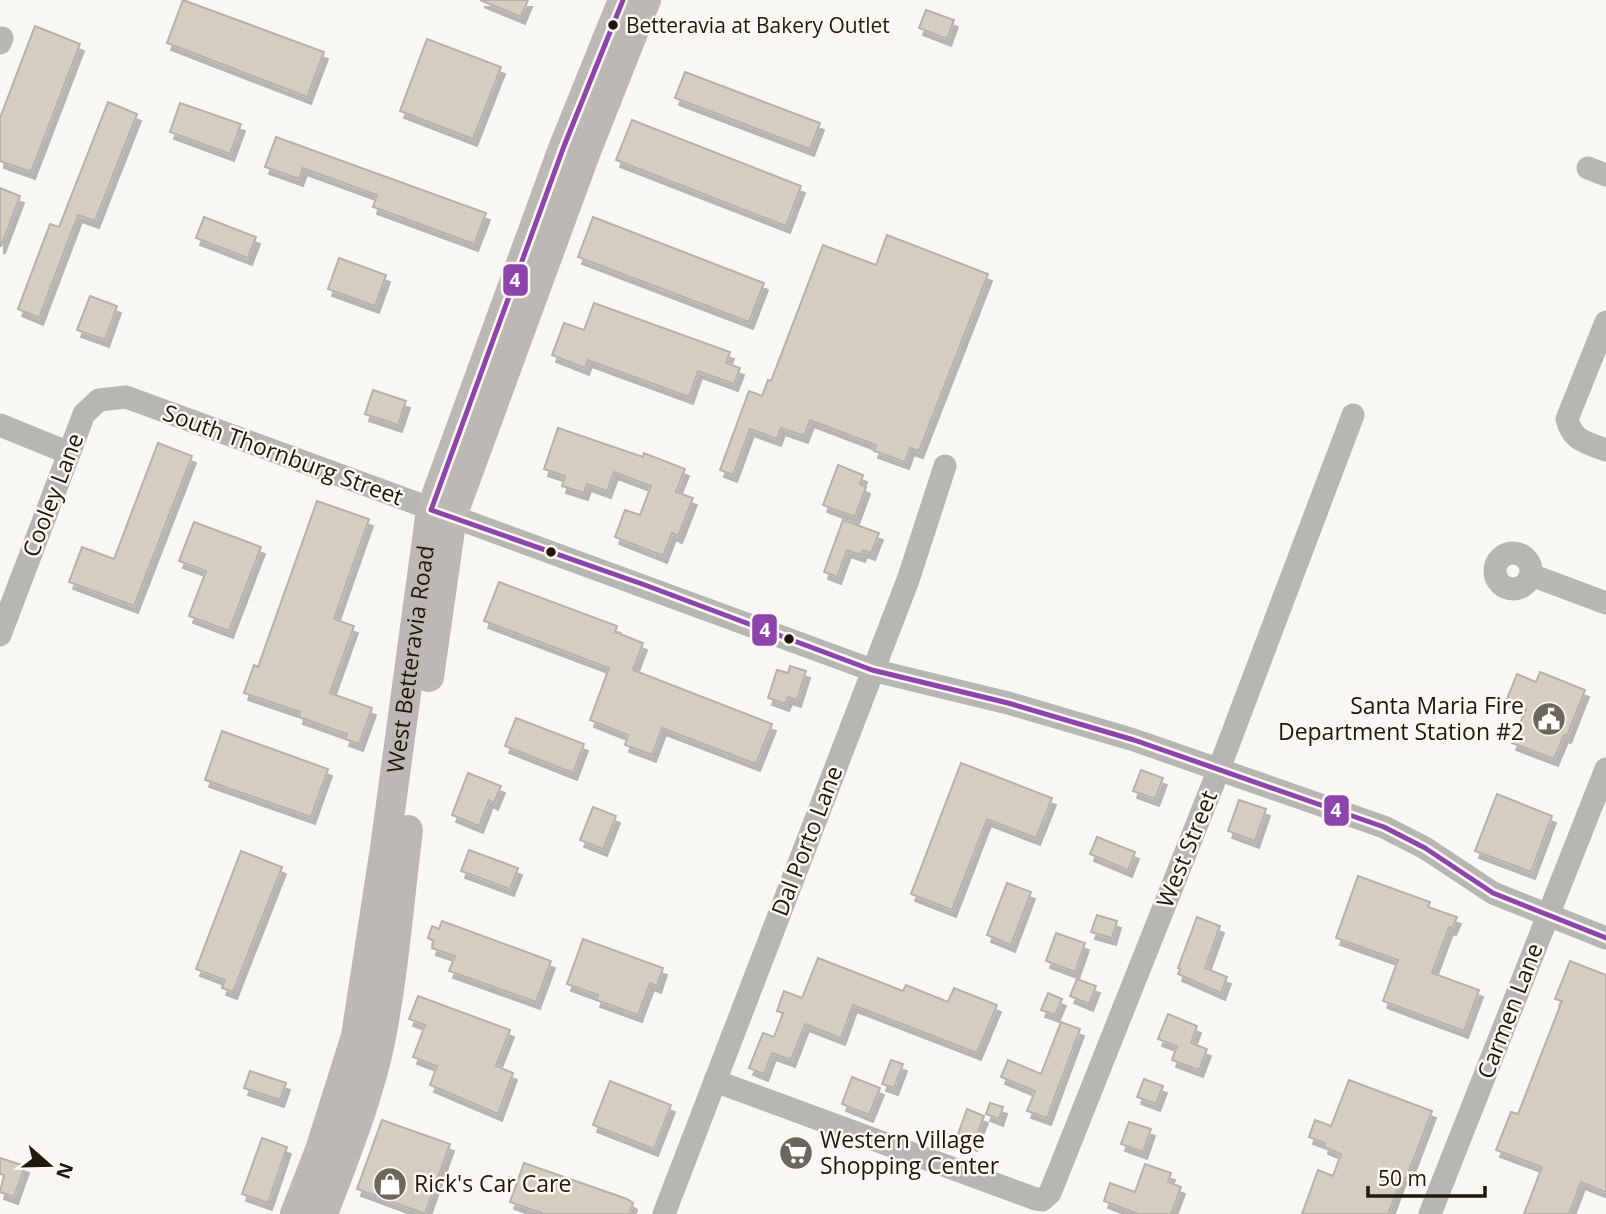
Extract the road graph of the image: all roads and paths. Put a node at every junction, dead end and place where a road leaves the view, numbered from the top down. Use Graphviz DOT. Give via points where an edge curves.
graph roads {
  1 [pos="623,0"];
  2 [pos="646,0"];
  3 [pos="1606,322"];
  4 [pos="99,400"];
  5 [pos="1353,415"];
  6 [pos="0,425"];
  7 [pos="1606,450"];
  8 [pos="69,453"];
  9 [pos="944,466"];
  10 [pos="442,513"];
  11 [pos="1531,575"];
  12 [pos="1606,603"];
  13 [pos="0,635"];
  14 [pos="872,670"];
  15 [pos="1219,769"];
  16 [pos="1606,769"];
  17 [pos="1547,916"];
  18 [pos="1606,937"];
  19 [pos="715,1080"];
  20 [pos="295,1214"];
  21 [pos="323,1214"];
  22 [pos="664,1214"];
  23 [pos="1430,1214"];
  1 -- 10 [label="main road, West Betteravia Road" via="564,146"];
  2 -- 10 [label="main road, West Betteravia Road"];
  3 -- 7 [label="street" via="1567,419 1577,439"];
  4 -- 8 [label="street, Cooley Lane" via="84,414"];
  4 -- 10 [label="street, South Thornburg Street" via="126,397"];
  5 -- 15 [label="street, West Street"];
  6 -- 8 [label="street"];
  8 -- 13 [label="street, Cooley Lane"];
  9 -- 14 [label="street, Dal Porto Lane" via="916,556"];
  10 -- 14 [label="street, South Thornburg Street"];
  10 -- 20 [label="main road, West Betteravia Road" via="356,1036"];
  10 -- 21 [label="main road, West Betteravia Road" via="394,959 380,1043"];
  11 -- 12 [label="street"];
  14 -- 15 [label="street, South Thornburg Street" via="1008,703"];
  14 -- 19 [label="street, Dal Porto Lane"];
  15 -- 17 [label="street, South Thornburg Street" via="1384,827 1493,893"];
  15 -- 19 [label="street, West Street" via="1050,1193 1042,1199"];
  16 -- 17 [label="street, Carmen Lane"];
  17 -- 18 [label="street, South Thornburg Street"];
  17 -- 23 [label="street, Carmen Lane"];
  19 -- 22 [label="street, Dal Porto Lane"];
}
